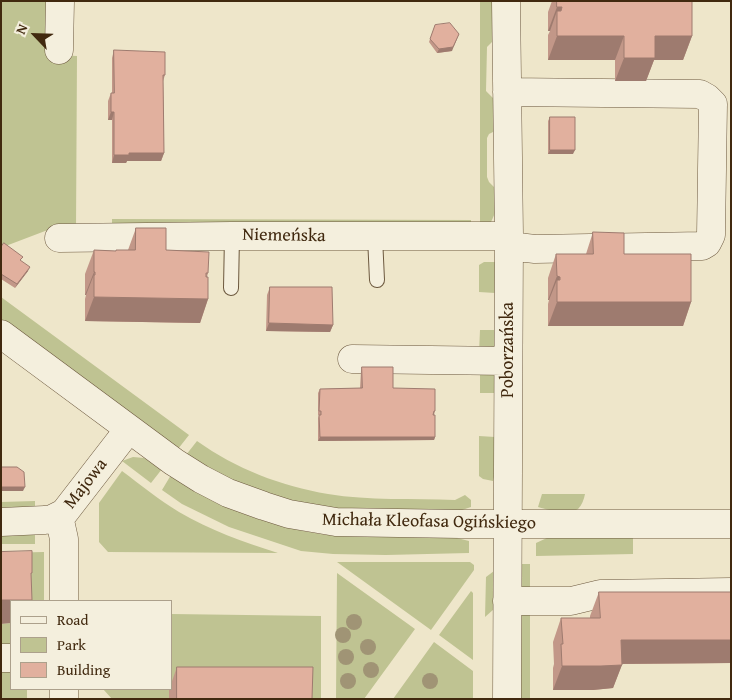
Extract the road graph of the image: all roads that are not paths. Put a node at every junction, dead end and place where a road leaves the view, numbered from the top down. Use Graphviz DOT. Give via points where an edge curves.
graph roads {
  1 [pos="60,1"];
  2 [pos="506,1"];
  3 [pos="59,50"];
  4 [pos="507,92"];
  5 [pos="232,236"];
  6 [pos="375,237"];
  7 [pos="59,238"];
  8 [pos="508,241"];
  9 [pos="377,280"];
  10 [pos="231,288"];
  11 [pos="1,334"];
  12 [pos="352,358"];
  13 [pos="508,361"];
  14 [pos="129,429"];
  15 [pos="59,516"];
  16 [pos="1,522"];
  17 [pos="508,524"];
  18 [pos="731,524"];
  19 [pos="731,592"];
  20 [pos="64,600"];
  21 [pos="507,601"];
  22 [pos="507,699"];
  1 -- 3 [label="street"];
  2 -- 4 [label="street, Poborzańska"];
  4 -- 8 [label="street, Poborzańska"];
  4 -- 8 [label="street, Niemeńska" via="700,94 712,104 712,235 707,243 702,246 535,249"];
  5 -- 6 [label="street, Niemeńska"];
  5 -- 7 [label="street, Niemeńska"];
  5 -- 10 [label="lane"];
  6 -- 8 [label="street, Niemeńska"];
  6 -- 9 [label="lane"];
  8 -- 13 [label="street, Poborzańska"];
  11 -- 14 [label="street, Michała Kleofasa Ogińskiego"];
  12 -- 13 [label="street"];
  13 -- 17 [label="street, Poborzańska"];
  14 -- 15 [label="street, Majowa"];
  14 -- 17 [label="street, Michała Kleofasa Ogińskiego" via="201,479 228,493 289,514 336,522"];
  15 -- 16 [label="street, Majowa" via="39,521"];
  15 -- 20 [label="street" via="64,539"];
  17 -- 18 [label="street, Michała Kleofasa Ogińskiego"];
  17 -- 21 [label="street, Poborzańska"];
  19 -- 21 [label="street" via="600,594 571,600"];
  21 -- 22 [label="street, Poborzańska"];
}
